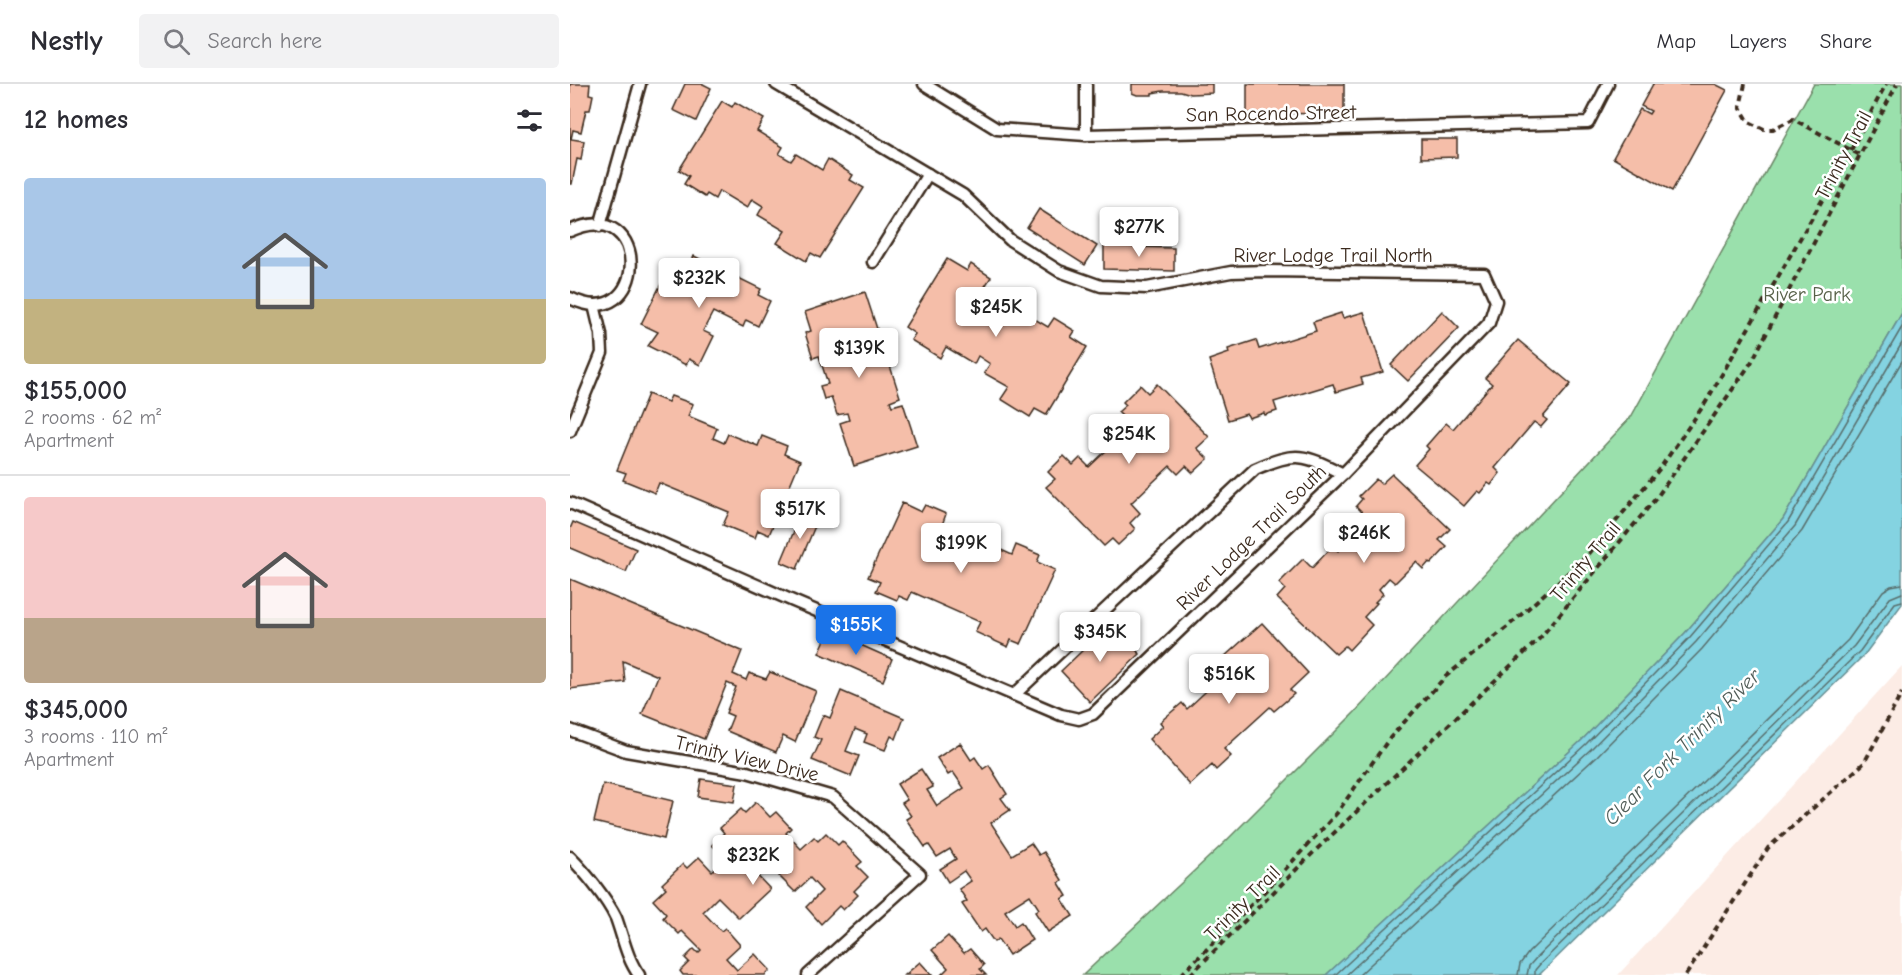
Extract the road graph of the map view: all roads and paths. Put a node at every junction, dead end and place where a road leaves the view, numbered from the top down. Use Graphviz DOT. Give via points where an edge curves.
graph roads {
  1 [pos="640,84"];
  2 [pos="776,84"];
  3 [pos="924,84"];
  4 [pos="1086,84"];
  5 [pos="1608,84"];
  6 [pos="1745,84"];
  7 [pos="1886,84"];
  8 [pos="1897,84"];
  9 [pos="1086,135"];
  10 [pos="1851,150"];
  11 [pos="1860,155"];
  12 [pos="928,174"];
  13 [pos="600,226"];
  14 [pos="570,231"];
  15 [pos="873,262"];
  16 [pos="1484,274"];
  17 [pos="570,298"];
  18 [pos="594,305"];
  19 [pos="570,431"];
  20 [pos="1343,474"];
  21 [pos="570,503"];
  22 [pos="1902,693"];
  23 [pos="1014,695"];
  24 [pos="570,730"];
  25 [pos="570,857"];
  26 [pos="639,975"];
  27 [pos="808,975"];
  28 [pos="1180,975"];
  29 [pos="1190,975"];
  30 [pos="1686,975"];
  1 -- 13 [label="lane"];
  2 -- 12 [label="lane, River Lodge Trail North"];
  3 -- 9 [label="lane, San Rocendo Street" via="997,129"];
  4 -- 9 [label="lane"];
  5 -- 9 [label="lane, San Rocendo Street" via="1588,123"];
  6 -- 10 [label="path" via="1740,107 1756,126 1773,129 1793,119"];
  7 -- 10 [label="path"];
  8 -- 11 [label="path, Trinity Trail"];
  10 -- 11 [label="path"];
  10 -- 28 [label="path" via="1706,402 1661,467 1588,555 1445,677 1389,739 1337,813"];
  11 -- 29 [label="path, Trinity Trail" via="1751,363 1657,497 1540,638"];
  12 -- 15 [label="lane"];
  12 -- 16 [label="lane, River Lodge Trail North" via="963,195 1010,240 1059,271 1101,286 1147,288 1231,272"];
  13 -- 14 [label="lane"];
  13 -- 18 [label="lane" via="622,238 633,266 621,293"];
  16 -- 20 [label="lane, River Lodge Trail South" via="1496,301 1489,323"];
  17 -- 18 [label="lane"];
  18 -- 19 [label="lane" via="602,353"];
  20 -- 23 [label="lane" via="1310,457 1279,458 1254,469"];
  20 -- 23 [label="lane, River Lodge Trail South" via="1093,714 1079,719 1061,715"];
  21 -- 23 [label="lane, River Lodge Trail South"];
  22 -- 30 [label="path" via="1864,763 1768,848"];
  24 -- 27 [label="lane, Trinity View Drive" via="626,751 747,772 833,797 920,874"];
  25 -- 26 [label="lane" via="615,915"];
}
